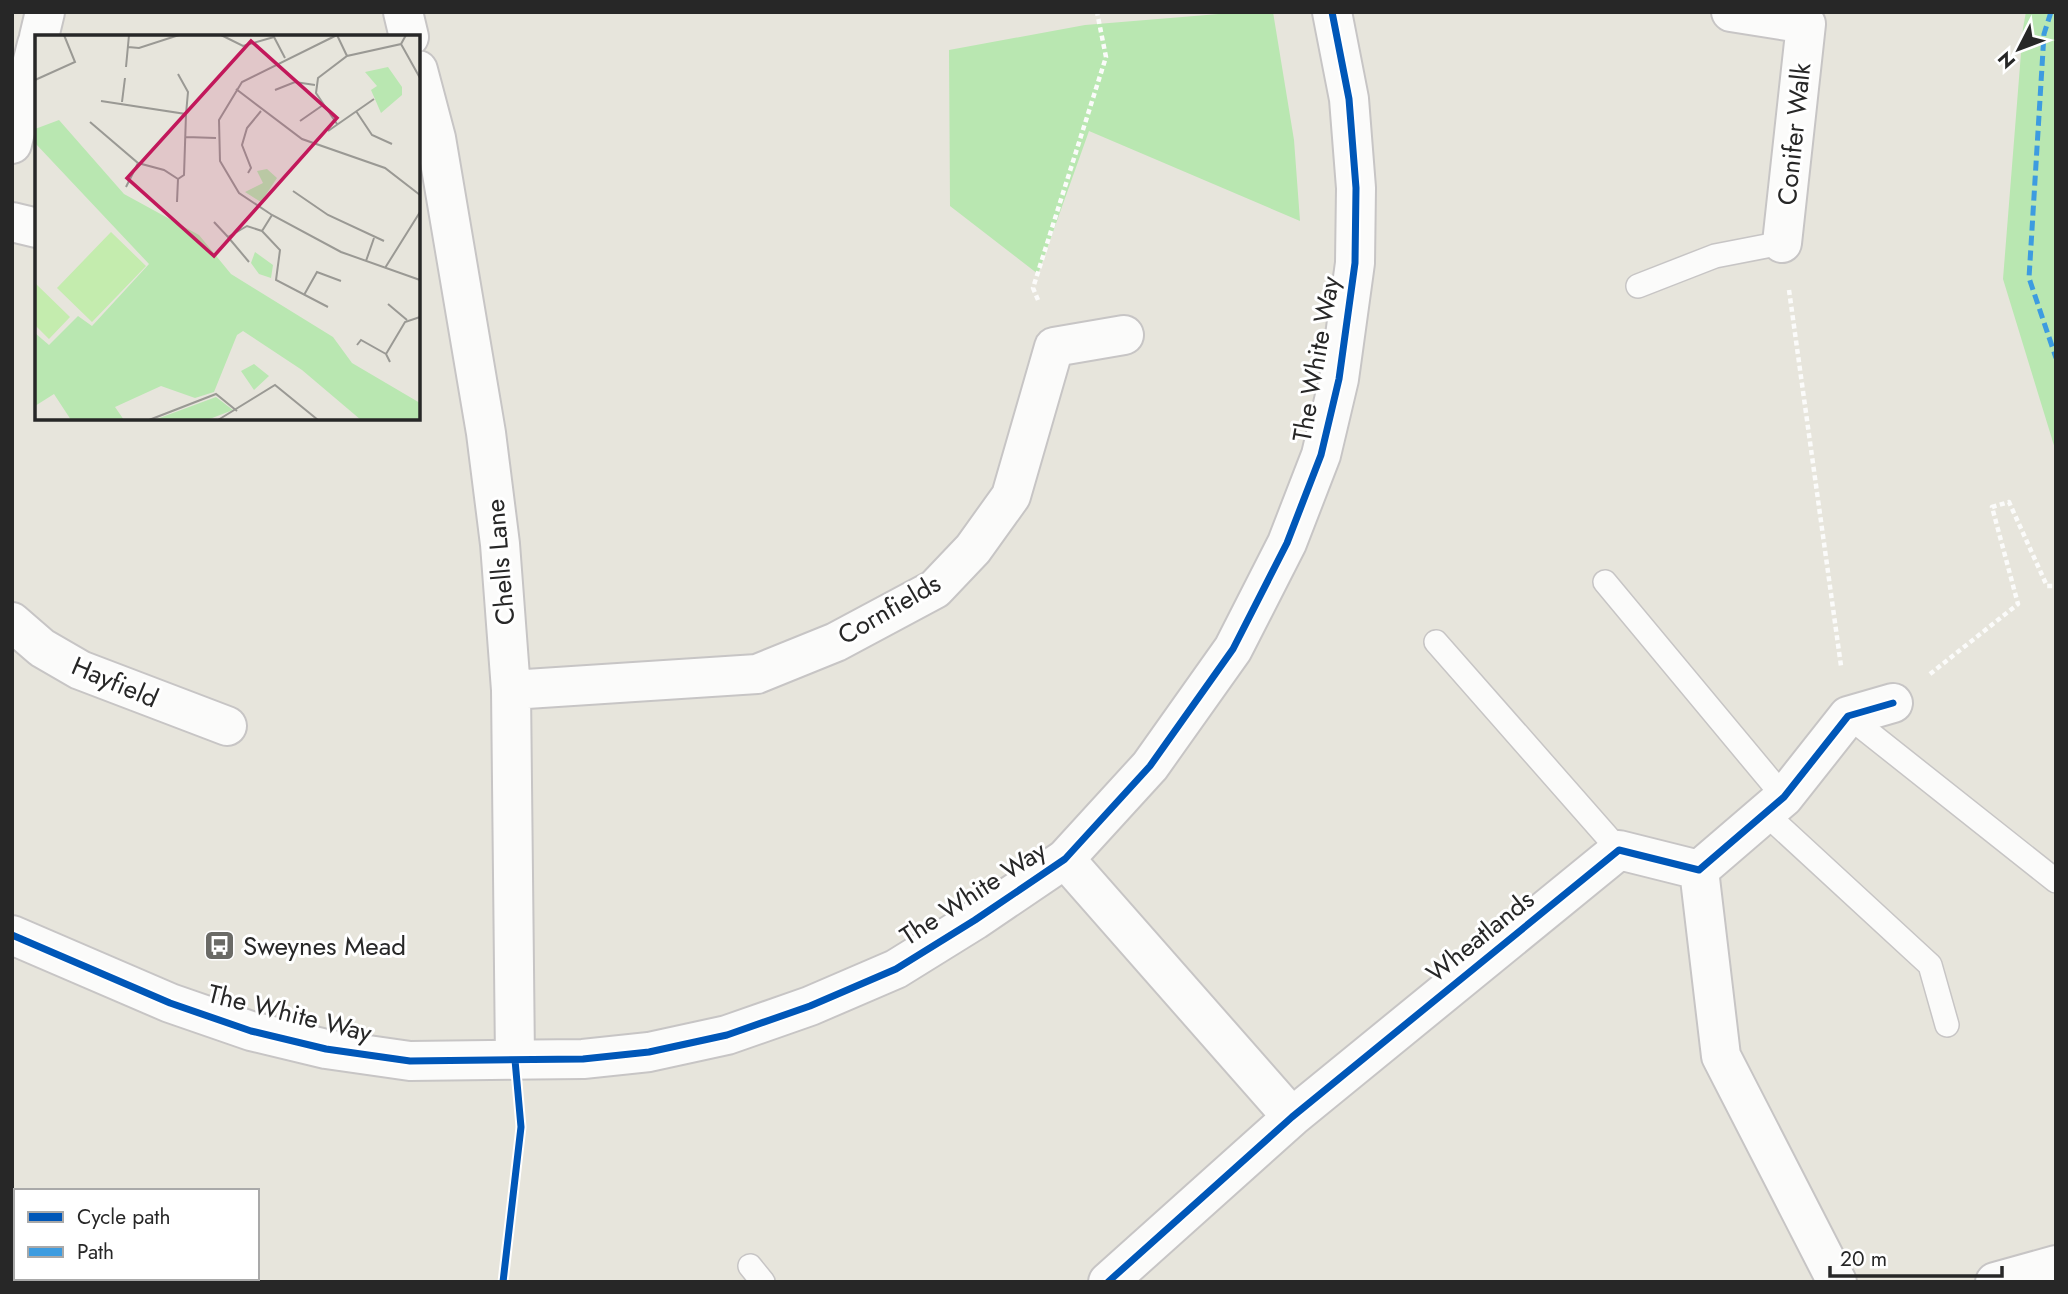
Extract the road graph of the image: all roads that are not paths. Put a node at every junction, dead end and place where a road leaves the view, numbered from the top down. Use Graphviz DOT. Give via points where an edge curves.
graph roads {
  1 [pos="45,12"];
  2 [pos="403,12"];
  3 [pos="1332,12"];
  4 [pos="1731,12"];
  5 [pos="1807,18"];
  6 [pos="39,35"];
  7 [pos="409,35"];
  8 [pos="35,52"];
  9 [pos="420,78"];
  10 [pos="12,144"];
  11 [pos="12,222"];
  12 [pos="35,228"];
  13 [pos="1782,243"];
  14 [pos="1638,286"];
  15 [pos="1124,335"];
  16 [pos="1605,582"];
  17 [pos="12,622"];
  18 [pos="1436,642"];
  19 [pos="511,690"];
  20 [pos="1893,703"];
  21 [pos="1848,716"];
  22 [pos="227,726"];
  23 [pos="1774,805"];
  24 [pos="1619,850"];
  25 [pos="1065,859"];
  26 [pos="1699,870"];
  27 [pos="2056,881"];
  28 [pos="12,934"];
  29 [pos="1947,1025"];
  30 [pos="514,1060"];
  31 [pos="1292,1117"];
  32 [pos="2056,1265"];
  33 [pos="1108,1282"];
  34 [pos="1837,1282"];
  35 [pos="1995,1282"];
  1 -- 6 [label="street"];
  2 -- 7 [label="street"];
  3 -- 25 [label="street, The White Way" via="1349,99 1355,251 1339,379 1321,455 1287,543 1234,649 1150,766"];
  4 -- 5 [label="street, Conifer Walk"];
  5 -- 13 [label="street, Conifer Walk"];
  8 -- 10 [label="street"];
  9 -- 19 [label="street, Chells Lane" via="436,138 486,433"];
  11 -- 12 [label="street"];
  13 -- 14 [label="lane" via="1715,256"];
  15 -- 19 [label="street, Cornfields" via="1054,347 1011,496 973,549 935,589 836,642 757,674"];
  16 -- 23 [label="lane"];
  17 -- 22 [label="street, Hayfield" via="42,648 80,670"];
  18 -- 24 [label="lane"];
  19 -- 30 [label="street, Chells Lane"];
  20 -- 21 [label="street"];
  21 -- 23 [label="street"];
  21 -- 27 [label="lane"];
  23 -- 26 [label="street"];
  23 -- 29 [label="lane" via="1930,965"];
  24 -- 26 [label="street"];
  24 -- 31 [label="street, Wheatlands"];
  25 -- 30 [label="street, The White Way" via="896,969 810,1006 727,1035 649,1052"];
  25 -- 31 [label="street"];
  26 -- 34 [label="street" via="1721,1056"];
  28 -- 30 [label="street, The White Way" via="170,1003 276,1037 410,1061"];
  31 -- 33 [label="street, Wheatlands"];
  32 -- 35 [label="street"];
}
